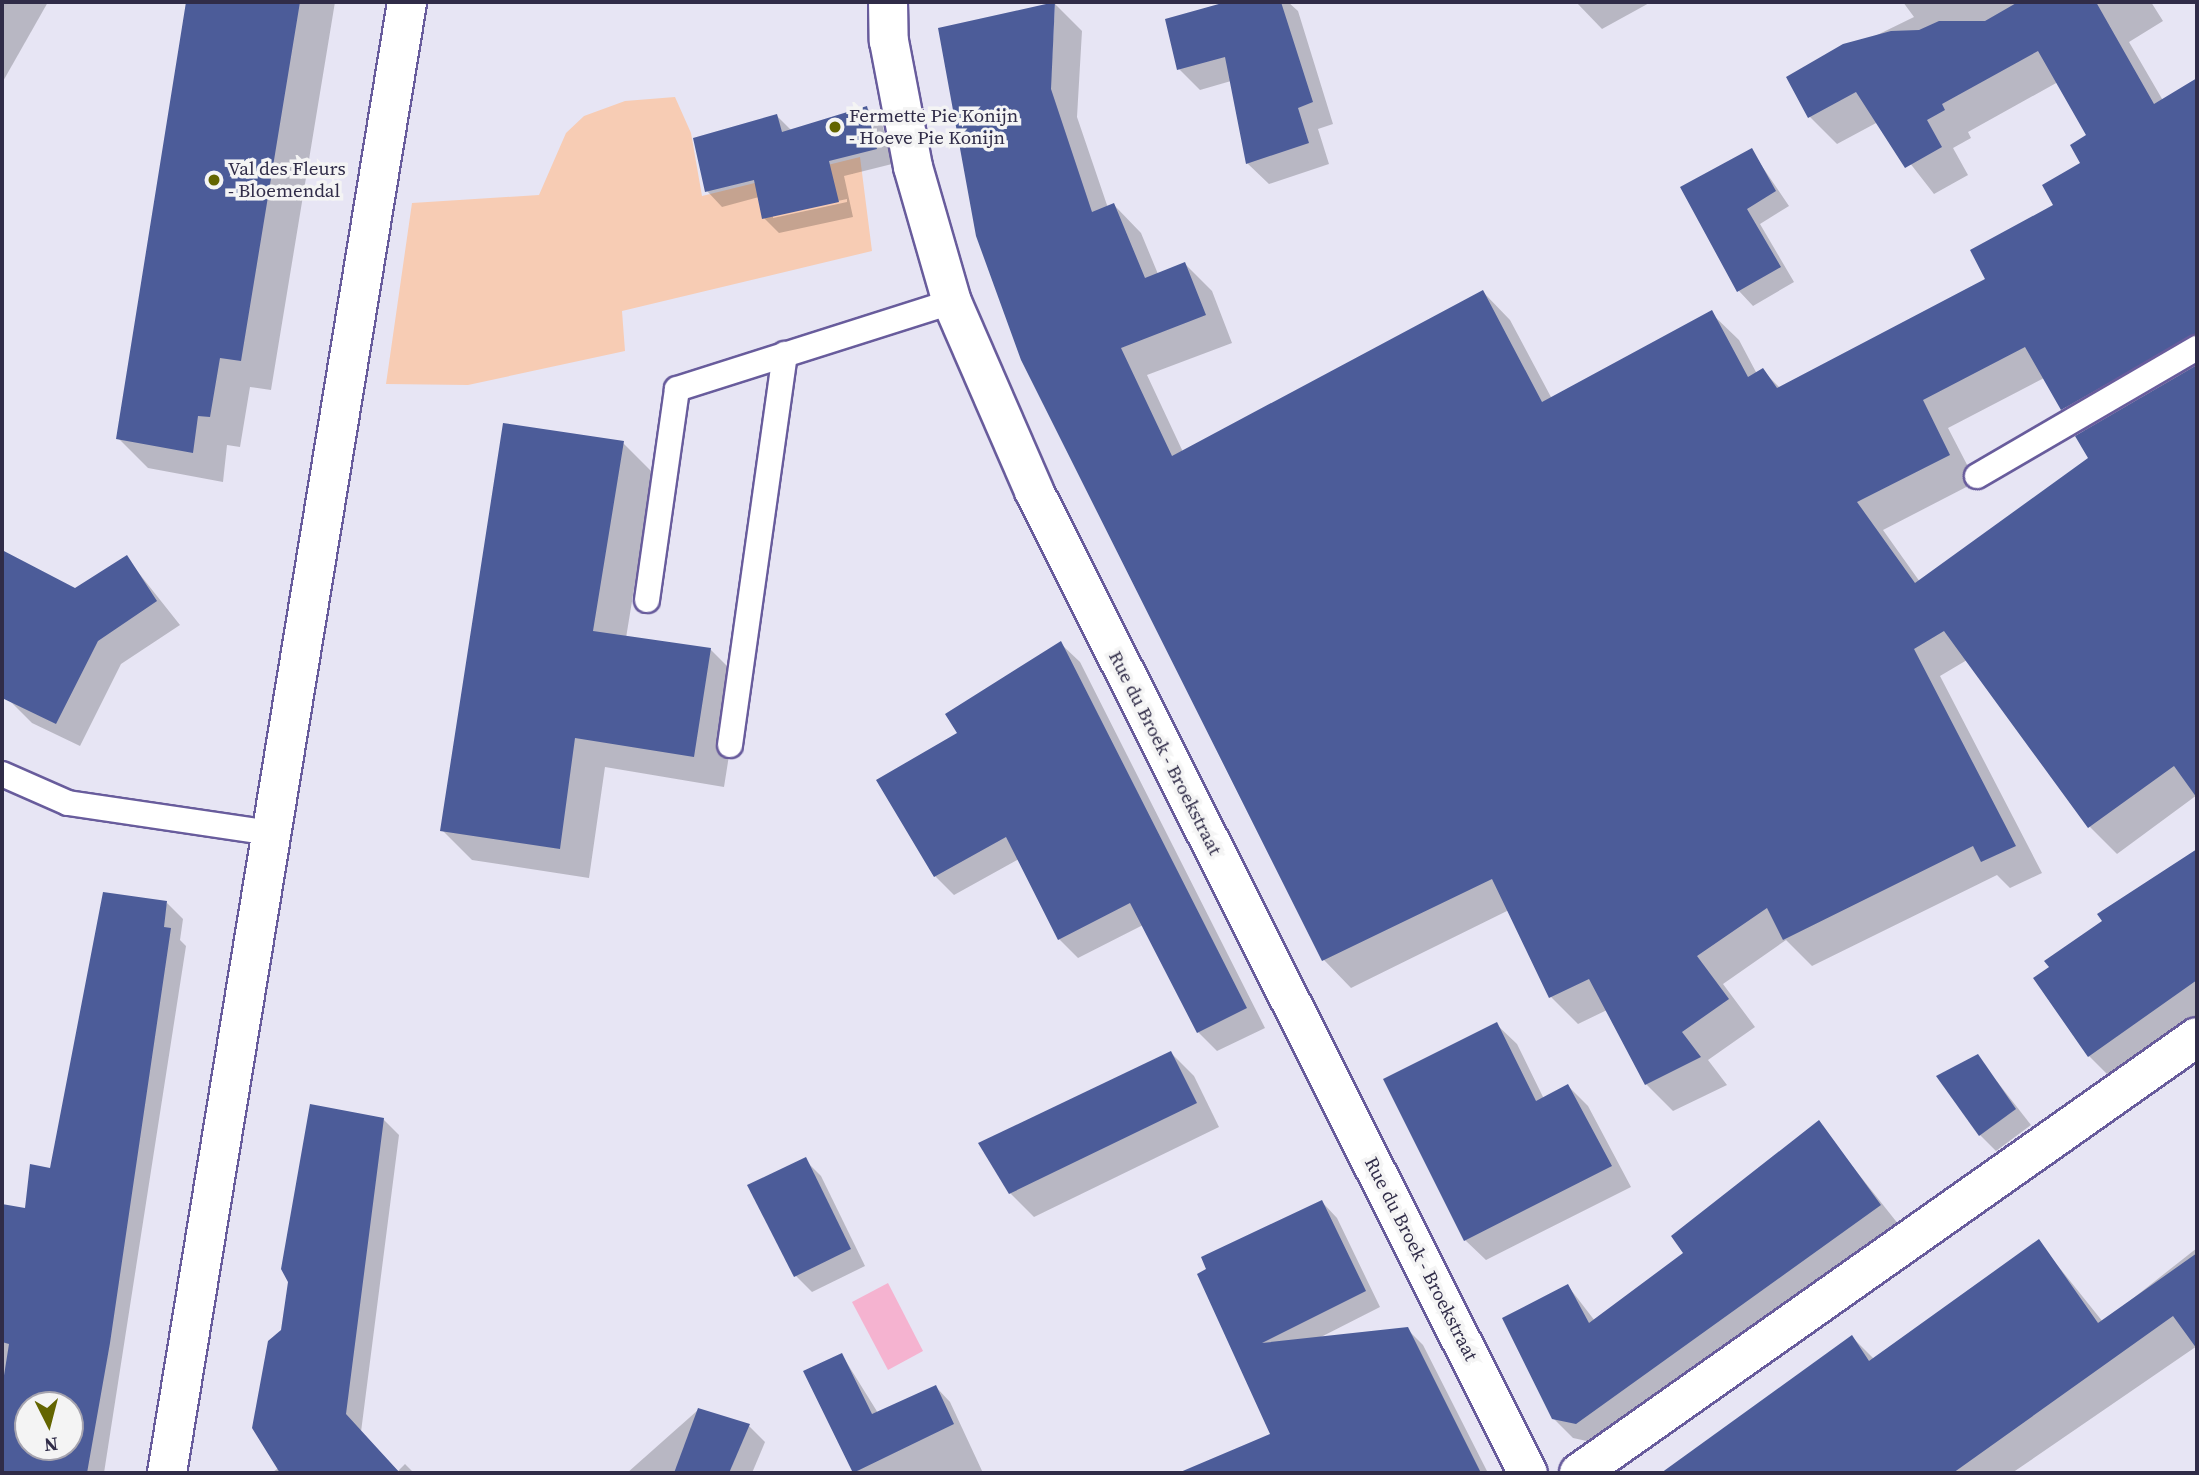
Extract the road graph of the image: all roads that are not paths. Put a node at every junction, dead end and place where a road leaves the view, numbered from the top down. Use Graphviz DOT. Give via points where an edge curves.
graph roads {
  1 [pos="407,2"];
  2 [pos="888,2"];
  3 [pos="952,302"];
  4 [pos="2197,348"];
  5 [pos="785,355"];
  6 [pos="1978,476"];
  7 [pos="647,600"];
  8 [pos="730,745"];
  9 [pos="2,774"];
  10 [pos="272,834"];
  11 [pos="2197,1037"];
  12 [pos="167,1473"];
  13 [pos="1528,1473"];
  14 [pos="1578,1473"];
  1 -- 10 [label="street"];
  2 -- 3 [label="street, Rue du Broek - Broekstraat" via="913,167"];
  3 -- 5 [label="lane"];
  3 -- 13 [label="street, Rue du Broek - Broekstraat" via="1034,491"];
  4 -- 6 [label="lane"];
  5 -- 7 [label="lane" via="677,389"];
  5 -- 8 [label="lane"];
  9 -- 10 [label="lane" via="68,803"];
  10 -- 12 [label="street"];
  11 -- 14 [label="street"];
}
